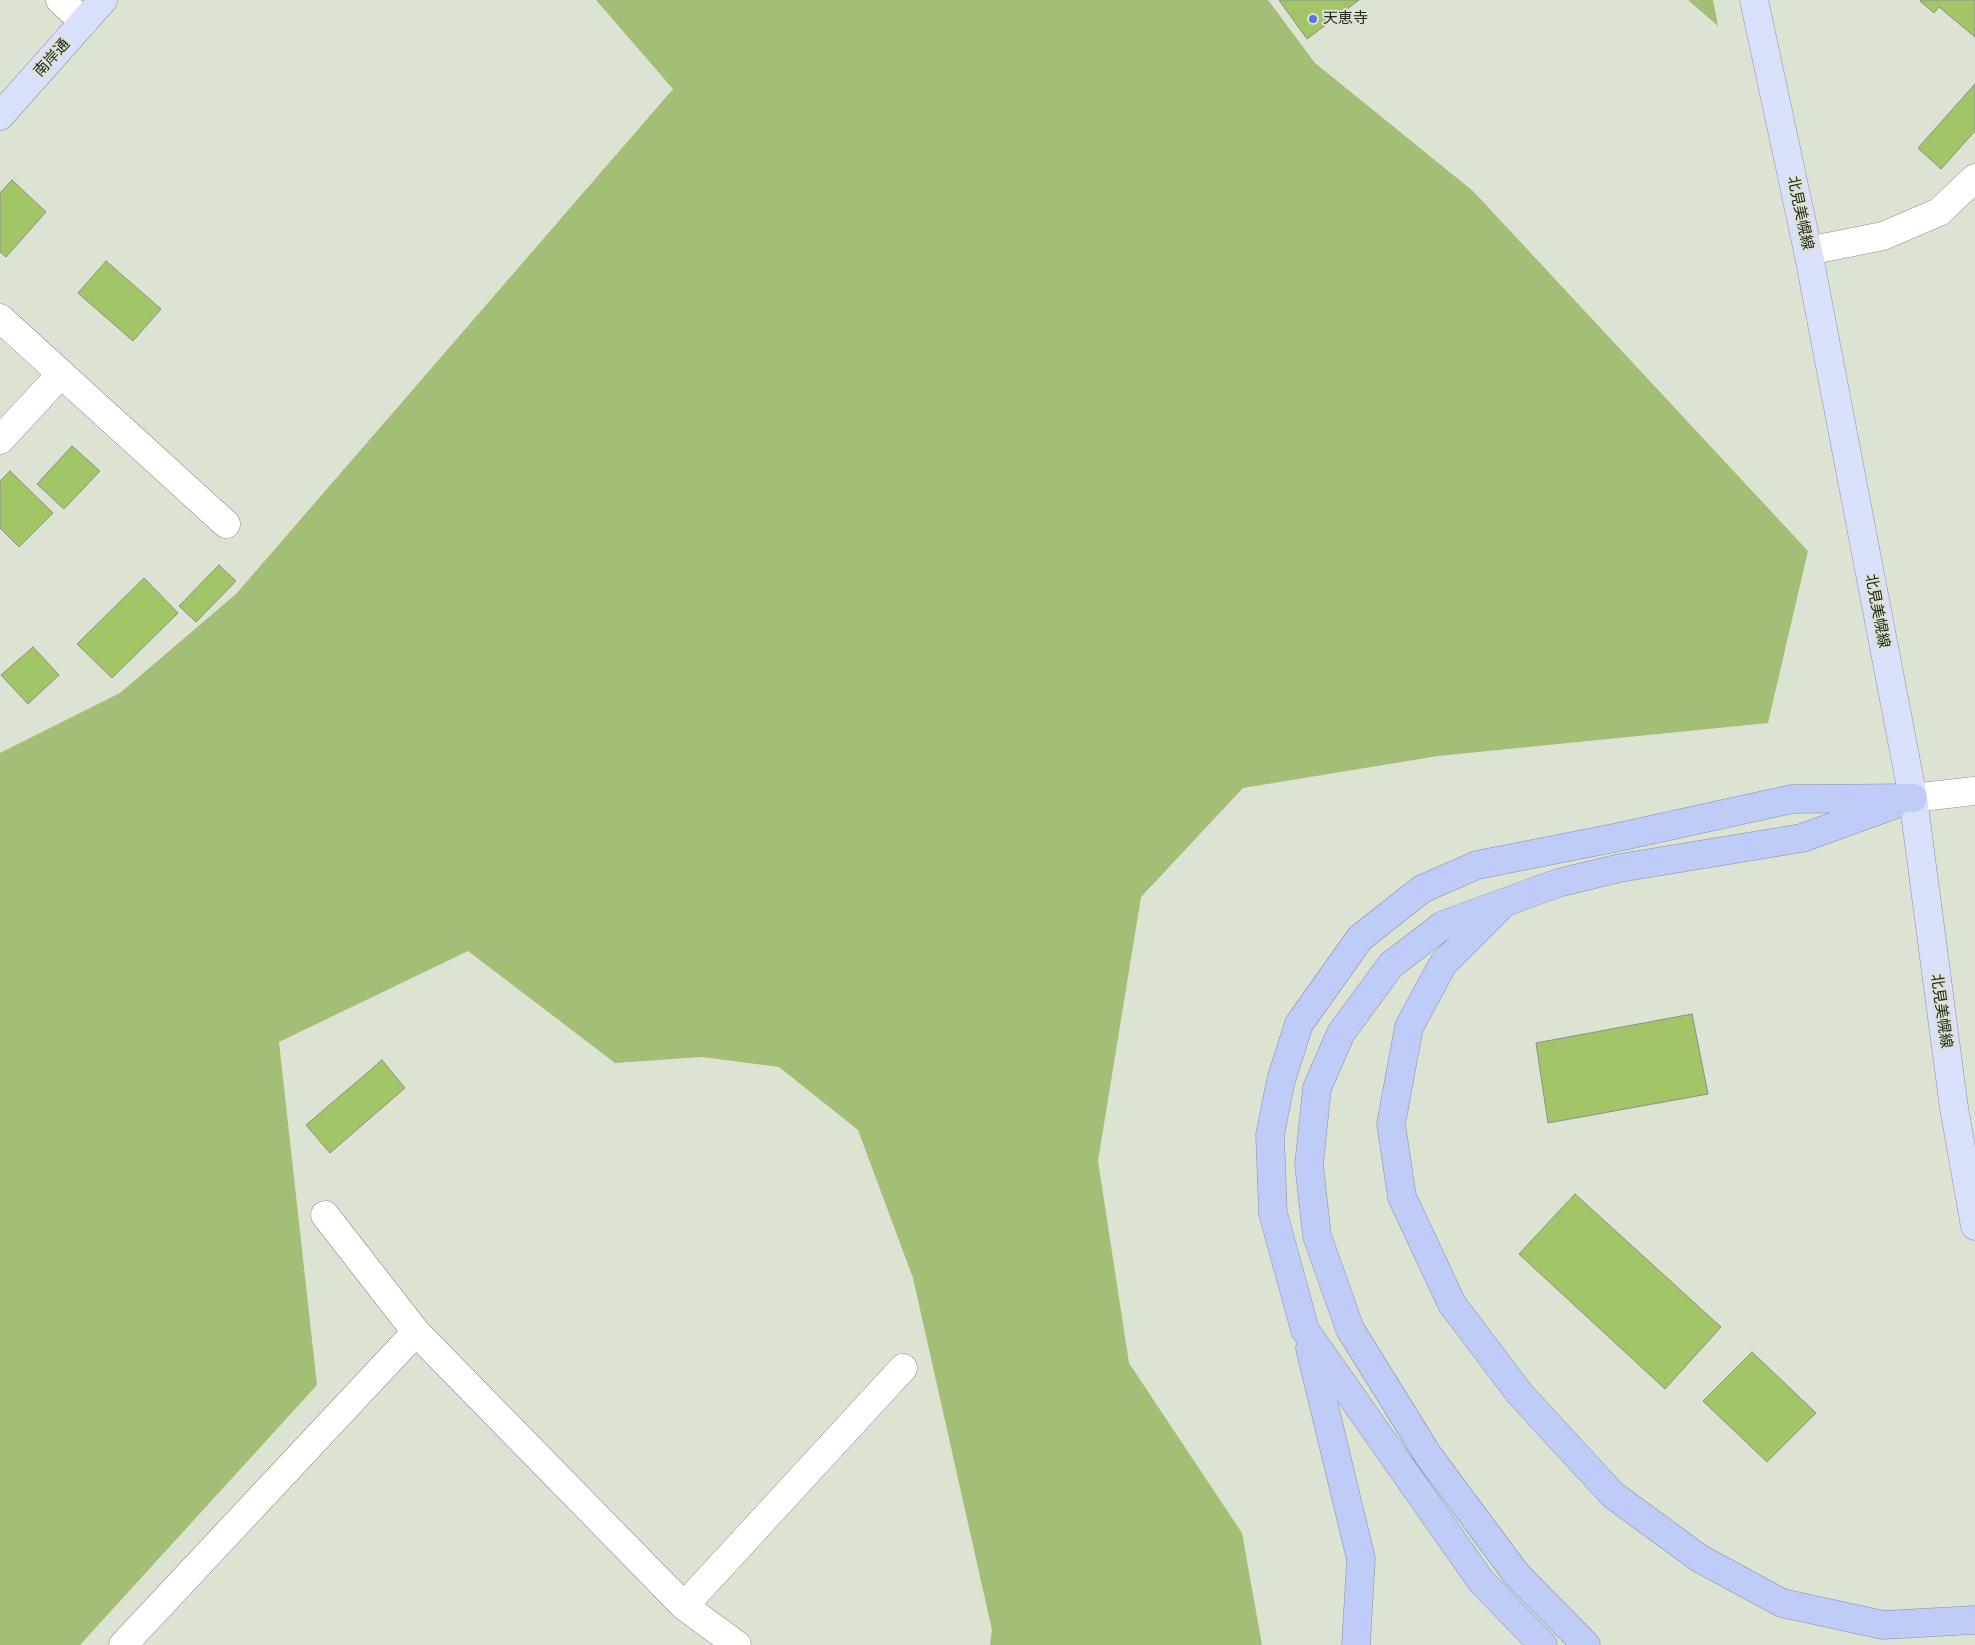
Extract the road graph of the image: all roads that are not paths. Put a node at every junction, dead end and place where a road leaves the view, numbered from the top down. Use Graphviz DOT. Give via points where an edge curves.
graph roads {
  1 [pos="60,0"];
  2 [pos="103,0"];
  3 [pos="1754,0"];
  4 [pos="84,22"];
  5 [pos="0,116"];
  6 [pos="1975,178"];
  7 [pos="1808,251"];
  8 [pos="0,318"];
  9 [pos="61,374"];
  10 [pos="0,440"];
  11 [pos="226,524"];
  12 [pos="1975,791"];
  13 [pos="1913,798"];
  14 [pos="1506,901"];
  15 [pos="325,1215"];
  16 [pos="1975,1226"];
  17 [pos="1305,1330"];
  18 [pos="416,1332"];
  19 [pos="903,1368"];
  20 [pos="684,1606"];
  21 [pos="1975,1620"];
  22 [pos="123,1645"];
  23 [pos="737,1645"];
  24 [pos="1356,1645"];
  25 [pos="1543,1645"];
  26 [pos="1586,1645"];
  1 -- 4 [label="street"];
  2 -- 4 [label="main road, 南岸通"];
  3 -- 7 [label="main road, 北見美幌線"];
  4 -- 5 [label="main road, 南岸通"];
  6 -- 7 [label="street" via="1939,212 1883,236"];
  7 -- 13 [label="main road, 北見美幌線"];
  8 -- 9 [label="street"];
  9 -- 10 [label="street"];
  9 -- 11 [label="street"];
  12 -- 13 [label="street"];
  13 -- 14 [label="highway" via="1802,838 1620,868"];
  13 -- 16 [label="main road, 北見美幌線" via="1954,1108"];
  13 -- 17 [label="highway" via="1792,800 1477,865 1422,889 1360,938 1299,1024 1281,1080 1270,1135 1273,1213"];
  14 -- 21 [label="highway" via="1443,964 1409,1027 1391,1124 1402,1197 1452,1304 1520,1394 1613,1495 1699,1558 1782,1603 1883,1625"];
  14 -- 26 [label="highway" via="1443,925 1391,965 1341,1033 1317,1088 1309,1165 1317,1236 1350,1329 1428,1455 1516,1575"];
  15 -- 18 [label="street"];
  17 -- 24 [label="highway" via="1361,1559"];
  17 -- 25 [label="highway" via="1481,1581"];
  18 -- 20 [label="street"];
  18 -- 22 [label="street"];
  19 -- 20 [label="street"];
  20 -- 23 [label="street"];
}
